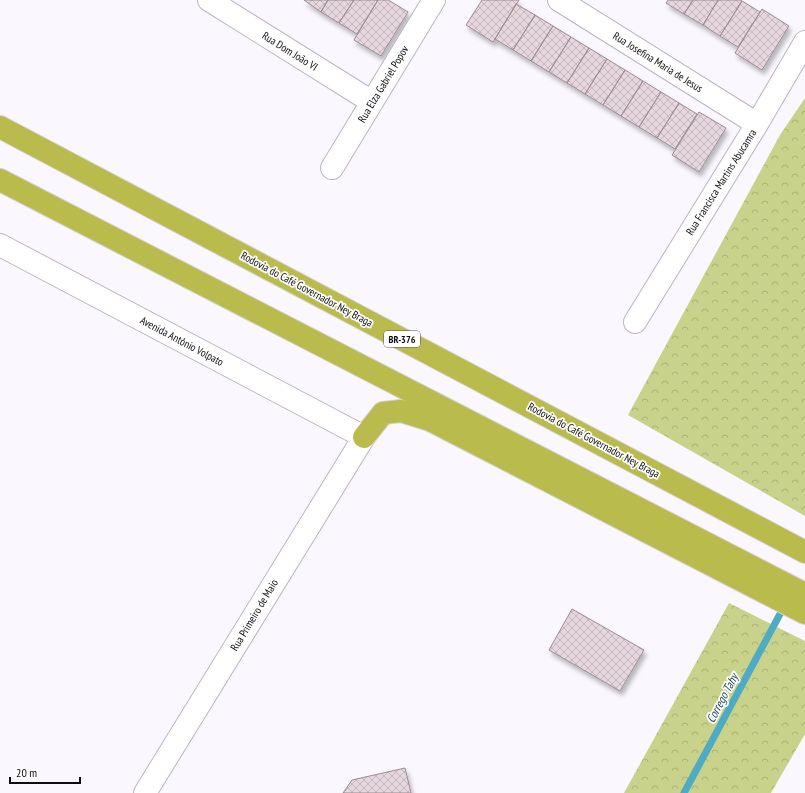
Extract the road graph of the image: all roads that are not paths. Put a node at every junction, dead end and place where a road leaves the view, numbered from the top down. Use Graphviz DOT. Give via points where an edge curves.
graph roads {
  1 [pos="209,0"];
  2 [pos="434,0"];
  3 [pos="559,0"];
  4 [pos="805,42"];
  5 [pos="372,102"];
  6 [pos="757,124"];
  7 [pos="0,127"];
  8 [pos="332,168"];
  9 [pos="0,180"];
  10 [pos="0,245"];
  11 [pos="635,322"];
  12 [pos="364,437"];
  13 [pos="805,552"];
  14 [pos="805,594"];
  15 [pos="805,613"];
  16 [pos="145,793"];
  1 -- 5 [label="street, Rua Dom João VI"];
  2 -- 5 [label="street, Rua Elza Gabriel Popov"];
  3 -- 6 [label="street, Rua Josefina Maria de Jesus"];
  4 -- 6 [label="street, Rua Francisca Martins Abucamra"];
  5 -- 8 [label="street, Rua Elza Gabriel Popov"];
  6 -- 11 [label="street, Rua Francisca Martins Abucamra"];
  7 -- 13 [label="highway, Rodovia do Café Governador Ney Braga / BR-376"];
  9 -- 14 [label="highway"];
  10 -- 12 [label="street, Avenida Antônio Volpato"];
  12 -- 15 [label="highway" via="383,413 401,411 430,420"];
  12 -- 16 [label="street, Rua Primeiro de Maio"];
}
